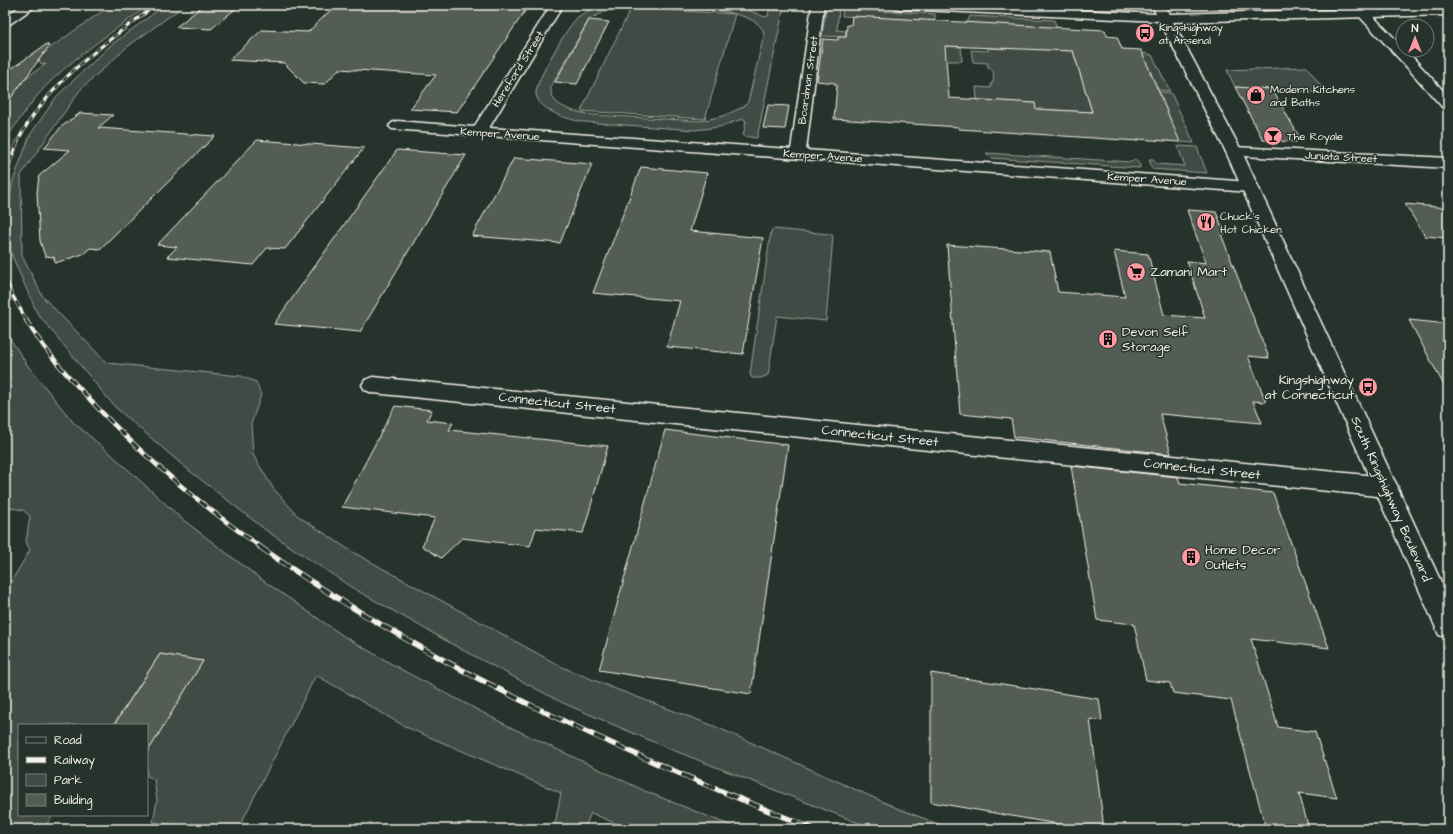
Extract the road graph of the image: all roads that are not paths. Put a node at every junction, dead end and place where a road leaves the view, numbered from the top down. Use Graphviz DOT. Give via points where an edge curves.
graph roads {
  1 [pos="31,5"];
  2 [pos="557,5"];
  3 [pos="818,5"];
  4 [pos="899,5"];
  5 [pos="1188,5"];
  6 [pos="1161,11"];
  7 [pos="1448,11"];
  8 [pos="1363,13"];
  9 [pos="1254,16"];
  10 [pos="5,21"];
  11 [pos="1448,105"];
  12 [pos="397,126"];
  13 [pos="479,132"];
  14 [pos="1234,152"];
  15 [pos="798,154"];
  16 [pos="1448,163"];
  17 [pos="1250,187"];
  18 [pos="373,385"];
  19 [pos="1386,487"];
  20 [pos="1448,626"];
  1 -- 10 [label="street"];
  2 -- 13 [label="street, Hereford Street"];
  3 -- 15 [label="street, Boardman Street"];
  4 -- 6 [label="street"];
  5 -- 9 [label="street" via="1216,12"];
  6 -- 9 [label="street"];
  6 -- 14 [label="street, South Kingshighway Boulevard"];
  7 -- 8 [label="street"];
  8 -- 9 [label="street"];
  8 -- 11 [label="street"];
  12 -- 13 [label="street, Kemper Avenue"];
  13 -- 15 [label="street, Kemper Avenue"];
  14 -- 16 [label="street, Juniata Street"];
  14 -- 17 [label="street, South Kingshighway Boulevard"];
  15 -- 17 [label="street, Kemper Avenue"];
  17 -- 19 [label="street, South Kingshighway Boulevard"];
  18 -- 19 [label="street, Connecticut Street"];
  19 -- 20 [label="street, South Kingshighway Boulevard"];
}
